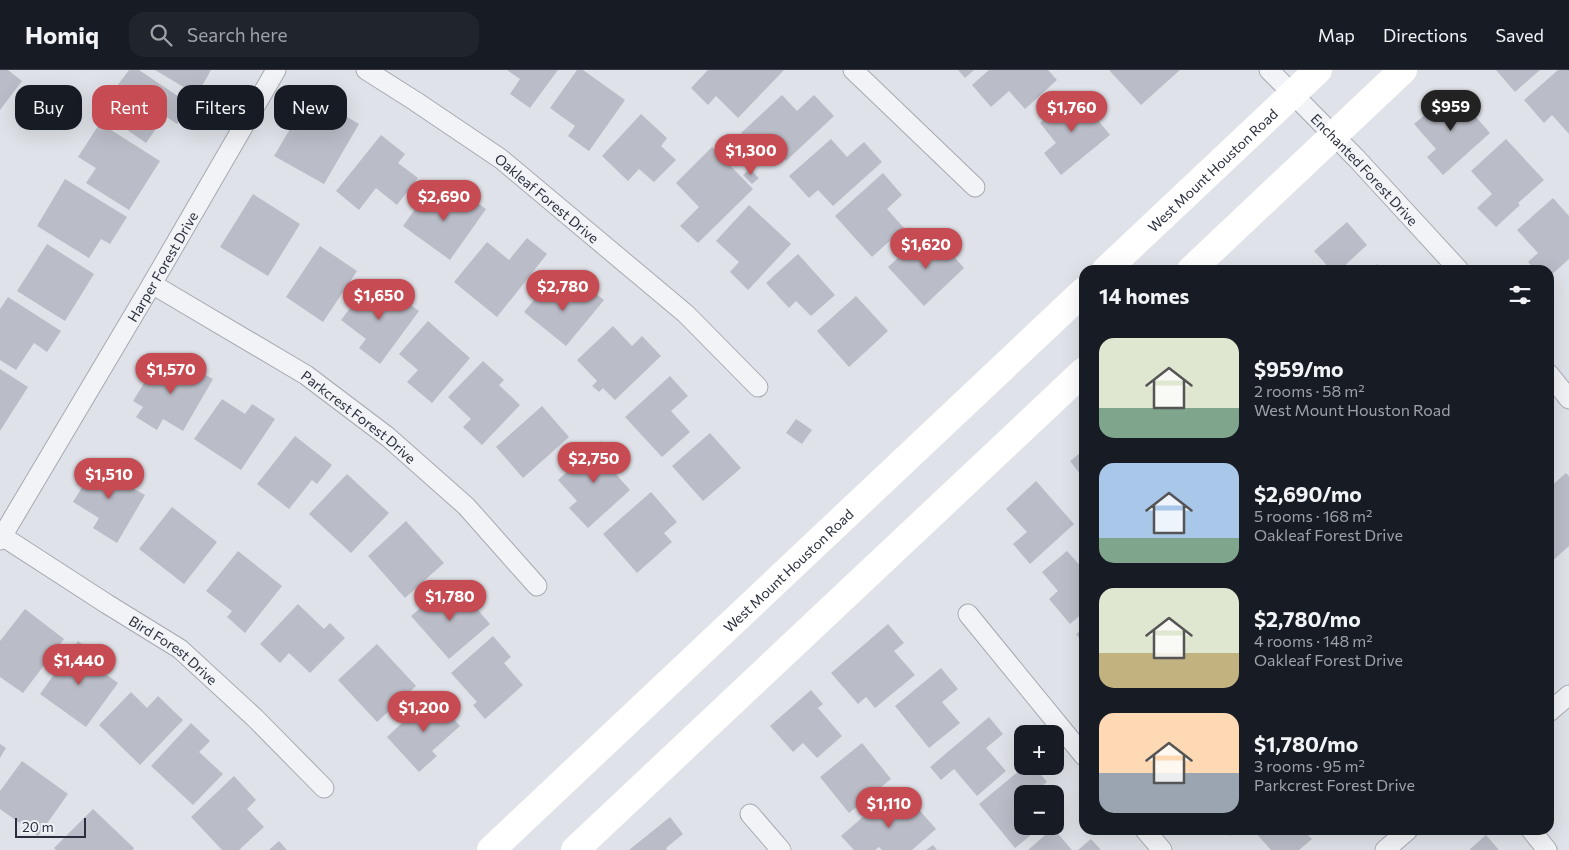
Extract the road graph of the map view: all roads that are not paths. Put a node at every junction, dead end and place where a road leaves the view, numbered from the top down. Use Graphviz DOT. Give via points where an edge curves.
graph roads {
  1 [pos="276,70"];
  2 [pos="366,70"];
  3 [pos="853,70"];
  4 [pos="1269,70"];
  5 [pos="1318,70"];
  6 [pos="1403,70"];
  7 [pos="1292,94"];
  8 [pos="1334,136"];
  9 [pos="975,187"];
  10 [pos="1111,265"];
  11 [pos="1196,265"];
  12 [pos="1455,265"];
  13 [pos="152,284"];
  14 [pos="1079,296"];
  15 [pos="1079,376"];
  16 [pos="1554,380"];
  17 [pos="758,387"];
  18 [pos="1569,399"];
  19 [pos="1,538"];
  20 [pos="537,586"];
  21 [pos="968,614"];
  22 [pos="1569,695"];
  23 [pos="1554,708"];
  24 [pos="1079,750"];
  25 [pos="324,788"];
  26 [pos="750,814"];
  27 [pos="1149,835"];
  28 [pos="1402,835"];
  29 [pos="1534,835"];
  30 [pos="491,850"];
  31 [pos="576,850"];
  32 [pos="782,850"];
  33 [pos="1162,850"];
  34 [pos="1384,850"];
  35 [pos="1547,850"];
  1 -- 13 [label="street, Harper Forest Drive"];
  2 -- 17 [label="street, Oakleaf Forest Drive" via="501,159 686,314"];
  3 -- 9 [label="street"];
  4 -- 7 [label="street, Enchanted Forest Drive"];
  5 -- 7 [label="main road, West Mount Houston Road"];
  6 -- 8 [label="main road"];
  7 -- 8 [label="street, Enchanted Forest Drive"];
  7 -- 10 [label="main road, West Mount Houston Road"];
  8 -- 11 [label="main road"];
  8 -- 12 [label="street, Enchanted Forest Drive"];
  13 -- 19 [label="street, Harper Forest Drive"];
  13 -- 20 [label="street, Parkcrest Forest Drive" via="306,375 388,437 466,506"];
  14 -- 30 [label="main road, West Mount Houston Road"];
  15 -- 31 [label="main road"];
  16 -- 18 [label="street"];
  19 -- 25 [label="street, Bird Forest Drive" via="180,649"];
  21 -- 24 [label="street"];
  22 -- 23 [label="street"];
  26 -- 32 [label="street"];
  27 -- 33 [label="street"];
  28 -- 34 [label="street"];
  29 -- 35 [label="street"];
}
